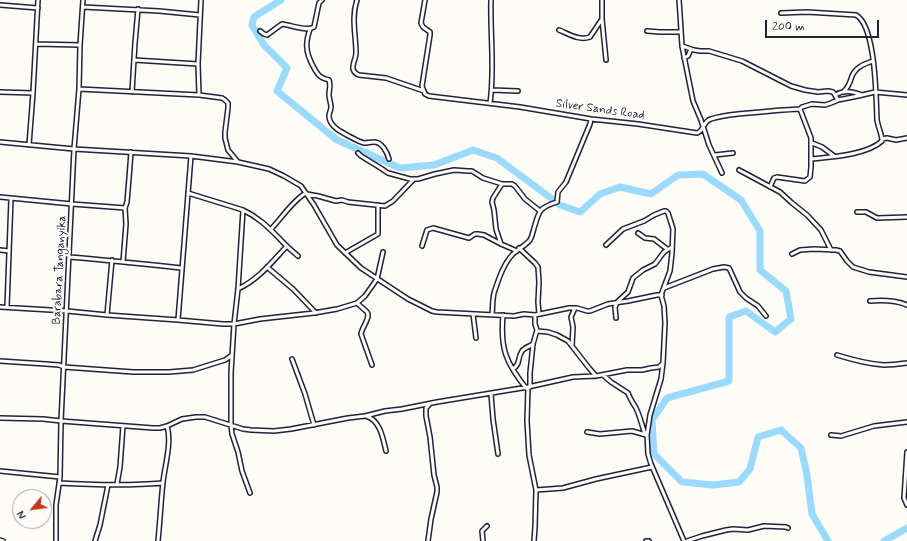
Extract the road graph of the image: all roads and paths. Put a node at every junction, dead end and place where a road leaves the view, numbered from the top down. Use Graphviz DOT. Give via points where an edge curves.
graph roads {
  1 [pos="38,0"];
  2 [pos="83,0"];
  3 [pos="201,0"];
  4 [pos="322,0"];
  5 [pos="357,0"];
  6 [pos="424,0"];
  7 [pos="492,0"];
  8 [pos="602,0"];
  9 [pos="679,0"];
  10 [pos="0,5"];
  11 [pos="83,7"];
  12 [pos="38,8"];
  13 [pos="138,10"];
  14 [pos="781,13"];
  15 [pos="200,15"];
  16 [pos="602,19"];
  17 [pos="310,29"];
  18 [pos="559,30"];
  19 [pos="260,31"];
  20 [pos="647,31"];
  21 [pos="681,32"];
  22 [pos="36,44"];
  23 [pos="80,45"];
  24 [pos="682,46"];
  25 [pos="691,49"];
  26 [pos="684,58"];
  27 [pos="134,60"];
  28 [pos="606,60"];
  29 [pos="873,61"];
  30 [pos="198,64"];
  31 [pos="79,89"];
  32 [pos="492,90"];
  33 [pos="844,91"];
  34 [pos="0,92"];
  35 [pos="132,92"];
  36 [pos="424,92"];
  37 [pos="518,92"];
  38 [pos="875,92"];
  39 [pos="34,93"];
  40 [pos="199,95"];
  41 [pos="835,95"];
  42 [pos="863,95"];
  43 [pos="907,95"];
  44 [pos="838,100"];
  45 [pos="490,103"];
  46 [pos="800,109"];
  47 [pos="591,119"];
  48 [pos="704,127"];
  49 [pos="907,138"];
  50 [pos="882,139"];
  51 [pos="0,142"];
  52 [pos="812,143"];
  53 [pos="30,145"];
  54 [pos="74,149"];
  55 [pos="131,152"];
  56 [pos="358,153"];
  57 [pos="733,153"];
  58 [pos="715,155"];
  59 [pos="191,156"];
  60 [pos="834,156"];
  61 [pos="389,159"];
  62 [pos="811,160"];
  63 [pos="238,162"];
  64 [pos="739,170"];
  65 [pos="722,173"];
  66 [pos="414,179"];
  67 [pos="502,184"];
  68 [pos="770,187"];
  69 [pos="188,193"];
  70 [pos="306,194"];
  71 [pos="0,198"];
  72 [pos="11,199"];
  73 [pos="72,204"];
  74 [pos="378,205"];
  75 [pos="125,208"];
  76 [pos="244,210"];
  77 [pos="540,211"];
  78 [pos="858,212"];
  79 [pos="907,217"];
  80 [pos="271,229"];
  81 [pos="638,233"];
  82 [pos="501,244"];
  83 [pos="606,245"];
  84 [pos="287,246"];
  85 [pos="422,246"];
  86 [pos="672,247"];
  87 [pos="667,249"];
  88 [pos="0,250"];
  89 [pos="518,250"];
  90 [pos="831,250"];
  91 [pos="9,251"];
  92 [pos="384,252"];
  93 [pos="345,253"];
  94 [pos="792,254"];
  95 [pos="298,256"];
  96 [pos="69,257"];
  97 [pos="112,260"];
  98 [pos="123,262"];
  99 [pos="267,267"];
  100 [pos="181,268"];
  101 [pos="907,277"];
  102 [pos="378,279"];
  103 [pos="664,288"];
  104 [pos="238,290"];
  105 [pos="662,295"];
  106 [pos="870,301"];
  107 [pos="357,303"];
  108 [pos="617,303"];
  109 [pos="907,305"];
  110 [pos="0,307"];
  111 [pos="7,308"];
  112 [pos="575,308"];
  113 [pos="67,311"];
  114 [pos="316,312"];
  115 [pos="473,314"];
  116 [pos="492,314"];
  117 [pos="537,314"];
  118 [pos="107,315"];
  119 [pos="503,315"];
  120 [pos="766,316"];
  121 [pos="616,318"];
  122 [pos="178,320"];
  123 [pos="234,324"];
  124 [pos="537,331"];
  125 [pos="476,338"];
  126 [pos="533,344"];
  127 [pos="572,346"];
  128 [pos="232,355"];
  129 [pos="837,355"];
  130 [pos="292,359"];
  131 [pos="0,361"];
  132 [pos="663,363"];
  133 [pos="907,363"];
  134 [pos="372,365"];
  135 [pos="64,367"];
  136 [pos="513,369"];
  137 [pos="603,375"];
  138 [pos="596,376"];
  139 [pos="528,387"];
  140 [pos="491,394"];
  141 [pos="430,404"];
  142 [pos="365,416"];
  143 [pos="0,418"];
  144 [pos="61,421"];
  145 [pos="907,422"];
  146 [pos="231,425"];
  147 [pos="314,425"];
  148 [pos="122,426"];
  149 [pos="168,426"];
  150 [pos="587,432"];
  151 [pos="646,435"];
  152 [pos="831,435"];
  153 [pos="386,451"];
  154 [pos="907,452"];
  155 [pos="498,454"];
  156 [pos="652,467"];
  157 [pos="0,472"];
  158 [pos="60,477"];
  159 [pos="59,483"];
  160 [pos="163,483"];
  161 [pos="117,484"];
  162 [pos="108,485"];
  163 [pos="536,490"];
  164 [pos="250,493"];
  165 [pos="907,505"];
  166 [pos="487,526"];
  167 [pos="788,528"];
  168 [pos="56,541"];
  169 [pos="95,541"];
  170 [pos="158,541"];
  171 [pos="428,541"];
  172 [pos="483,541"];
  173 [pos="534,541"];
  174 [pos="646,541"];
  175 [pos="649,541"];
  176 [pos="686,541"];
  1 -- 12 [label="street"];
  2 -- 11 [label="street, Barabara Tanganyika"];
  3 -- 15 [label="street"];
  4 -- 17 [label="street" via="319,3 314,27"];
  5 -- 36 [label="street, Silver Sands Road" via="354,14 355,73 386,78"];
  6 -- 36 [label="street" via="421,23 430,32 422,86"];
  7 -- 32 [label="street"];
  8 -- 16 [label="street"];
  9 -- 21 [label="street"];
  10 -- 12 [label="street"];
  11 -- 13 [label="street"];
  11 -- 23 [label="street, Barabara Tanganyika"];
  12 -- 22 [label="street"];
  13 -- 15 [label="street"];
  13 -- 27 [label="street"];
  14 -- 29 [label="street" via="808,12 860,17 868,33"];
  15 -- 30 [label="street"];
  16 -- 18 [label="street" via="587,38 578,38"];
  16 -- 28 [label="street"];
  17 -- 19 [label="street" via="282,24 267,35"];
  17 -- 61 [label="street" via="307,51 319,76 329,80 331,84 329,115 332,124 338,130 364,142 377,143 386,150"];
  20 -- 21 [label="street"];
  21 -- 24 [label="street"];
  22 -- 23 [label="street"];
  22 -- 39 [label="street"];
  23 -- 31 [label="street, Barabara Tanganyika"];
  24 -- 25 [label="street"];
  24 -- 26 [label="street"];
  25 -- 26 [label="street"];
  25 -- 41 [label="street" via="709,50 742,61 791,86 818,92 833,92"];
  26 -- 48 [label="street" via="693,101"];
  27 -- 30 [label="street"];
  27 -- 35 [label="street"];
  29 -- 33 [label="street" via="857,68"];
  29 -- 38 [label="street"];
  30 -- 40 [label="street"];
  31 -- 35 [label="street"];
  31 -- 54 [label="street, Barabara Tanganyika"];
  32 -- 37 [label="street"];
  32 -- 45 [label="street"];
  33 -- 41 [label="street"];
  33 -- 42 [label="street"];
  34 -- 39 [label="street"];
  35 -- 40 [label="street"];
  36 -- 45 [label="street, Silver Sands Road" via="429,96"];
  38 -- 42 [label="street, Silver Sands Road"];
  38 -- 43 [label="street, Silver Sands Road"];
  38 -- 50 [label="street"];
  39 -- 53 [label="street"];
  40 -- 63 [label="street" via="227,101 225,132 228,150"];
  41 -- 44 [label="street"];
  42 -- 44 [label="street, Silver Sands Road"];
  44 -- 46 [label="street, Silver Sands Road" via="825,105 812,104"];
  45 -- 47 [label="street, Silver Sands Road"];
  46 -- 48 [label="street, Silver Sands Road" via="718,117 709,119"];
  46 -- 52 [label="street"];
  47 -- 48 [label="street, Silver Sands Road" via="696,134"];
  47 -- 77 [label="street" via="566,182 558,192 556,202"];
  48 -- 58 [label="street"];
  49 -- 50 [label="street"];
  50 -- 60 [label="street" via="870,148"];
  51 -- 53 [label="street"];
  52 -- 60 [label="street"];
  52 -- 62 [label="street"];
  53 -- 54 [label="street"];
  54 -- 55 [label="street"];
  54 -- 73 [label="street, Barabara Tanganyika"];
  55 -- 59 [label="street"];
  55 -- 75 [label="street"];
  56 -- 66 [label="street" via="388,173"];
  57 -- 58 [label="street"];
  58 -- 65 [label="street"];
  59 -- 63 [label="street"];
  59 -- 69 [label="street"];
  60 -- 62 [label="street"];
  62 -- 68 [label="street" via="809,179 777,177"];
  63 -- 70 [label="street" via="269,169 284,176 301,186"];
  64 -- 68 [label="street"];
  66 -- 67 [label="street" via="454,170 472,171 483,178"];
  66 -- 74 [label="street" via="389,203 384,206"];
  67 -- 77 [label="street" via="515,186 525,199"];
  67 -- 82 [label="street" via="492,198 496,229"];
  68 -- 90 [label="street" via="780,192 816,223"];
  69 -- 76 [label="street"];
  69 -- 100 [label="street"];
  70 -- 74 [label="street" via="336,201"];
  70 -- 80 [label="street" via="298,198"];
  70 -- 93 [label="street" via="337,245"];
  71 -- 72 [label="street"];
  72 -- 73 [label="street"];
  72 -- 91 [label="street"];
  73 -- 75 [label="street"];
  73 -- 96 [label="street, Barabara Tanganyika"];
  74 -- 93 [label="street" via="378,234"];
  75 -- 98 [label="street"];
  76 -- 80 [label="street"];
  76 -- 104 [label="street"];
  77 -- 89 [label="street" via="533,235"];
  78 -- 79 [label="street" via="866,212 877,218"];
  80 -- 84 [label="street"];
  81 -- 87 [label="street" via="654,239"];
  82 -- 85 [label="street" via="484,235 475,234 469,238 431,228 427,230"];
  82 -- 89 [label="street"];
  83 -- 86 [label="street" via="623,229 666,211 673,229"];
  84 -- 95 [label="street"];
  84 -- 99 [label="street"];
  86 -- 87 [label="street"];
  86 -- 103 [label="street" via="671,267"];
  87 -- 108 [label="street" via="657,262 633,278 628,292"];
  88 -- 91 [label="street"];
  89 -- 116 [label="street" via="509,259 494,290"];
  89 -- 117 [label="street" via="538,267"];
  90 -- 94 [label="street" via="800,250"];
  90 -- 101 [label="street" via="839,251 853,267 869,272"];
  91 -- 111 [label="street"];
  92 -- 102 [label="street"];
  93 -- 102 [label="street"];
  96 -- 97 [label="street"];
  96 -- 113 [label="street, Barabara Tanganyika"];
  97 -- 98 [label="street"];
  97 -- 118 [label="street"];
  98 -- 100 [label="street"];
  99 -- 104 [label="street"];
  99 -- 114 [label="street"];
  100 -- 122 [label="street"];
  102 -- 107 [label="street"];
  102 -- 115 [label="street" via="432,311"];
  103 -- 105 [label="street"];
  103 -- 120 [label="street" via="714,269 728,267 740,292"];
  104 -- 123 [label="street"];
  105 -- 108 [label="street"];
  105 -- 132 [label="street" via="665,323"];
  106 -- 109 [label="street" via="893,301"];
  107 -- 114 [label="street"];
  107 -- 134 [label="street" via="368,313 361,334"];
  108 -- 112 [label="street" via="590,311"];
  108 -- 121 [label="street"];
  110 -- 111 [label="street"];
  111 -- 113 [label="street"];
  112 -- 117 [label="street"];
  112 -- 127 [label="street" via="571,317"];
  113 -- 118 [label="street"];
  113 -- 135 [label="street, Barabara Tanganyika"];
  114 -- 123 [label="street"];
  115 -- 116 [label="street"];
  115 -- 125 [label="street"];
  116 -- 119 [label="street"];
  117 -- 119 [label="street"];
  117 -- 124 [label="street"];
  118 -- 122 [label="street"];
  119 -- 136 [label="street" via="505,353"];
  122 -- 123 [label="street"];
  123 -- 128 [label="street"];
  124 -- 126 [label="street"];
  124 -- 127 [label="street" via="557,335"];
  126 -- 136 [label="street" via="521,352"];
  126 -- 139 [label="street"];
  127 -- 138 [label="street"];
  128 -- 135 [label="street" via="218,363 183,372 133,372"];
  128 -- 146 [label="street"];
  129 -- 133 [label="street" via="866,363"];
  130 -- 147 [label="street"];
  131 -- 135 [label="street"];
  132 -- 137 [label="street" via="642,370"];
  132 -- 151 [label="street"];
  135 -- 144 [label="street, Barabara Tanganyika"];
  136 -- 139 [label="street"];
  137 -- 138 [label="street"];
  137 -- 151 [label="street" via="628,393"];
  138 -- 139 [label="street" via="573,377"];
  139 -- 140 [label="street"];
  139 -- 163 [label="street" via="529,455"];
  140 -- 141 [label="street"];
  140 -- 155 [label="street"];
  141 -- 142 [label="street"];
  141 -- 171 [label="street" via="426,408 426,416 437,492"];
  142 -- 147 [label="street"];
  142 -- 153 [label="street" via="374,420 379,428"];
  143 -- 144 [label="street" via="42,418"];
  144 -- 148 [label="street"];
  144 -- 158 [label="street, Barabara Tanganyika"];
  145 -- 152 [label="street" via="874,426 841,436"];
  146 -- 147 [label="street" via="261,431"];
  146 -- 149 [label="street" via="196,417 182,419"];
  146 -- 164 [label="street"];
  148 -- 149 [label="street"];
  148 -- 161 [label="street"];
  149 -- 160 [label="street" via="169,439"];
  150 -- 151 [label="street" via="600,434 632,430"];
  151 -- 156 [label="street"];
  154 -- 165 [label="street" via="904,498"];
  156 -- 163 [label="street" via="563,488"];
  156 -- 176 [label="street"];
  157 -- 158 [label="street"];
  158 -- 159 [label="street, Barabara Tanganyika"];
  159 -- 162 [label="street"];
  159 -- 168 [label="street, Barabara Tanganyika"];
  160 -- 161 [label="street"];
  160 -- 170 [label="street"];
  161 -- 162 [label="street"];
  162 -- 169 [label="street"];
  163 -- 173 [label="street"];
  166 -- 172 [label="street" via="482,531"];
  167 -- 176 [label="street" via="764,526 748,530 726,530"];
  174 -- 175 [label="street"];
}
